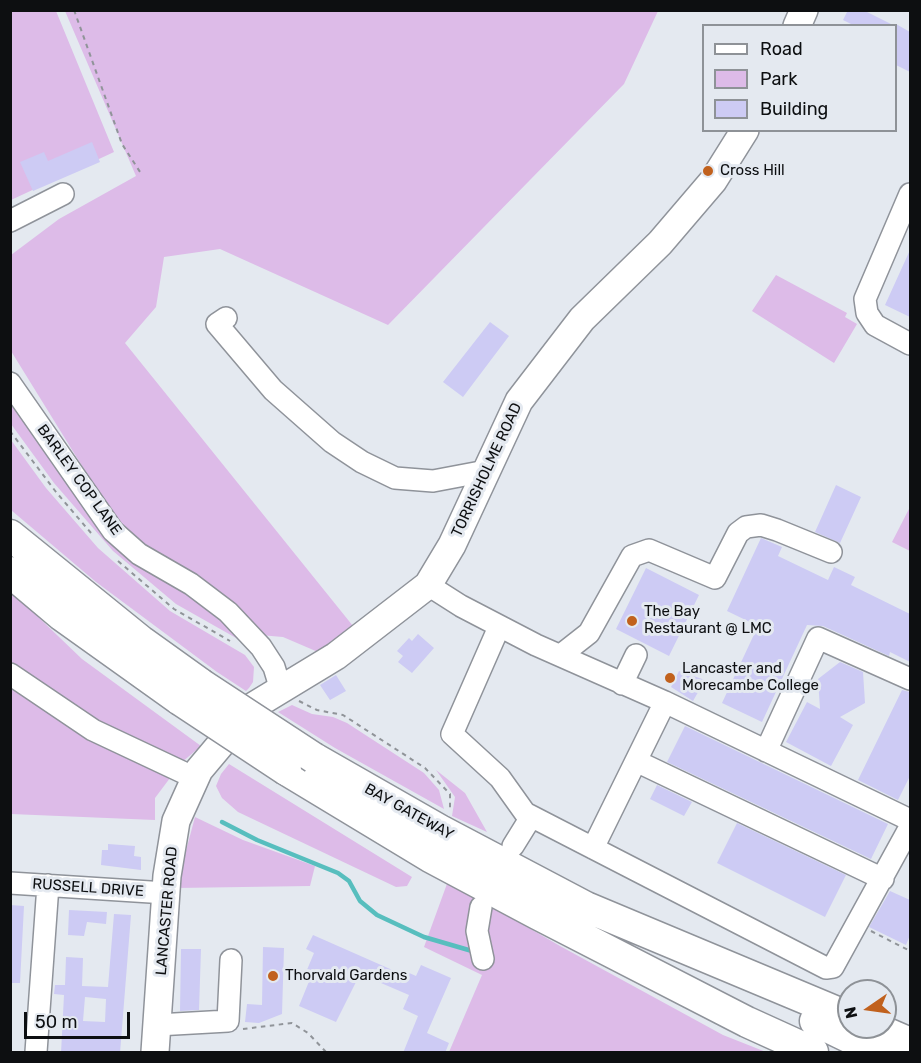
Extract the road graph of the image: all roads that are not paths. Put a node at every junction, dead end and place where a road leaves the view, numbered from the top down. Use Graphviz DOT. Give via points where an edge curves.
graph roads {
  1 [pos="804,10"];
  2 [pos="798,24"];
  3 [pos="744,132"];
  4 [pos="63,194"];
  5 [pos="910,194"];
  6 [pos="10,221"];
  7 [pos="217,324"];
  8 [pos="910,344"];
  9 [pos="10,383"];
  10 [pos="486,471"];
  11 [pos="10,535"];
  12 [pos="831,552"];
  13 [pos="10,572"];
  14 [pos="428,585"];
  15 [pos="499,627"];
  16 [pos="561,655"];
  17 [pos="636,655"];
  18 [pos="10,674"];
  19 [pos="910,679"];
  20 [pos="622,684"];
  21 [pos="190,692"];
  22 [pos="276,693"];
  23 [pos="665,702"];
  24 [pos="766,751"];
  25 [pos="636,761"];
  26 [pos="195,778"];
  27 [pos="531,817"];
  28 [pos="910,820"];
  29 [pos="910,827"];
  30 [pos="513,846"];
  31 [pos="593,848"];
  32 [pos="883,879"];
  33 [pos="10,883"];
  34 [pos="48,885"];
  35 [pos="166,893"];
  36 [pos="481,907"];
  37 [pos="688,951"];
  38 [pos="483,959"];
  39 [pos="231,960"];
  40 [pos="837,1011"];
  41 [pos="157,1025"];
  42 [pos="36,1053"];
  43 [pos="155,1053"];
  44 [pos="813,1053"];
  45 [pos="879,1053"];
  1 -- 2 [label="main road"];
  3 -- 10 [label="main road, TORRISHOLME ROAD" via="713,181 660,243 582,319 519,401"];
  4 -- 6 [label="street"];
  5 -- 8 [label="street" via="867,293 866,306 875,325"];
  7 -- 10 [label="street" via="273,390 332,442 362,462 395,478 433,481"];
  9 -- 22 [label="street, BARLEY COP LANE" via="113,531 139,554 191,584 228,612 261,647 274,667"];
  10 -- 14 [label="main road, TORRISHOLME ROAD" via="452,545"];
  11 -- 21 [label="highway, BAY GATEWAY" via="124,628"];
  12 -- 16 [label="street" via="761,525 746,527 738,533 715,578 649,550 632,556 589,633"];
  13 -- 21 [label="highway, BAY GATEWAY" via="61,615"];
  14 -- 15 [label="street"];
  14 -- 22 [label="main road, TORRISHOLME ROAD" via="336,656"];
  15 -- 16 [label="street"];
  15 -- 27 [label="street" via="452,734 488,765"];
  16 -- 20 [label="street"];
  17 -- 20 [label="street"];
  18 -- 26 [label="street" via="93,730"];
  19 -- 24 [label="street" via="818,638"];
  20 -- 23 [label="street"];
  21 -- 37 [label="highway, BAY GATEWAY, bridge" via="542,885"];
  21 -- 44 [label="highway, BAY GATEWAY, bridge" via="286,770 430,857"];
  22 -- 26 [label="main road, LANCASTER ROAD" via="252,707"];
  23 -- 24 [label="street"];
  23 -- 25 [label="street"];
  24 -- 28 [label="street"];
  25 -- 31 [label="street"];
  25 -- 32 [label="street"];
  26 -- 35 [label="main road, LANCASTER ROAD" via="176,820"];
  27 -- 30 [label="street"];
  27 -- 31 [label="street"];
  29 -- 32 [label="street"];
  31 -- 32 [label="street" via="826,968 833,967"];
  33 -- 34 [label="street, RUSSELL DRIVE"];
  34 -- 35 [label="street, RUSSELL DRIVE"];
  34 -- 42 [label="street"];
  35 -- 41 [label="main road, LANCASTER ROAD"];
  36 -- 38 [label="street" via="477,931"];
  37 -- 40 [label="highway, BAY GATEWAY"];
  37 -- 45 [label="highway" via="717,978 826,1025"];
  39 -- 41 [label="street" via="228,1021"];
  41 -- 43 [label="main road, LANCASTER ROAD"];
}
